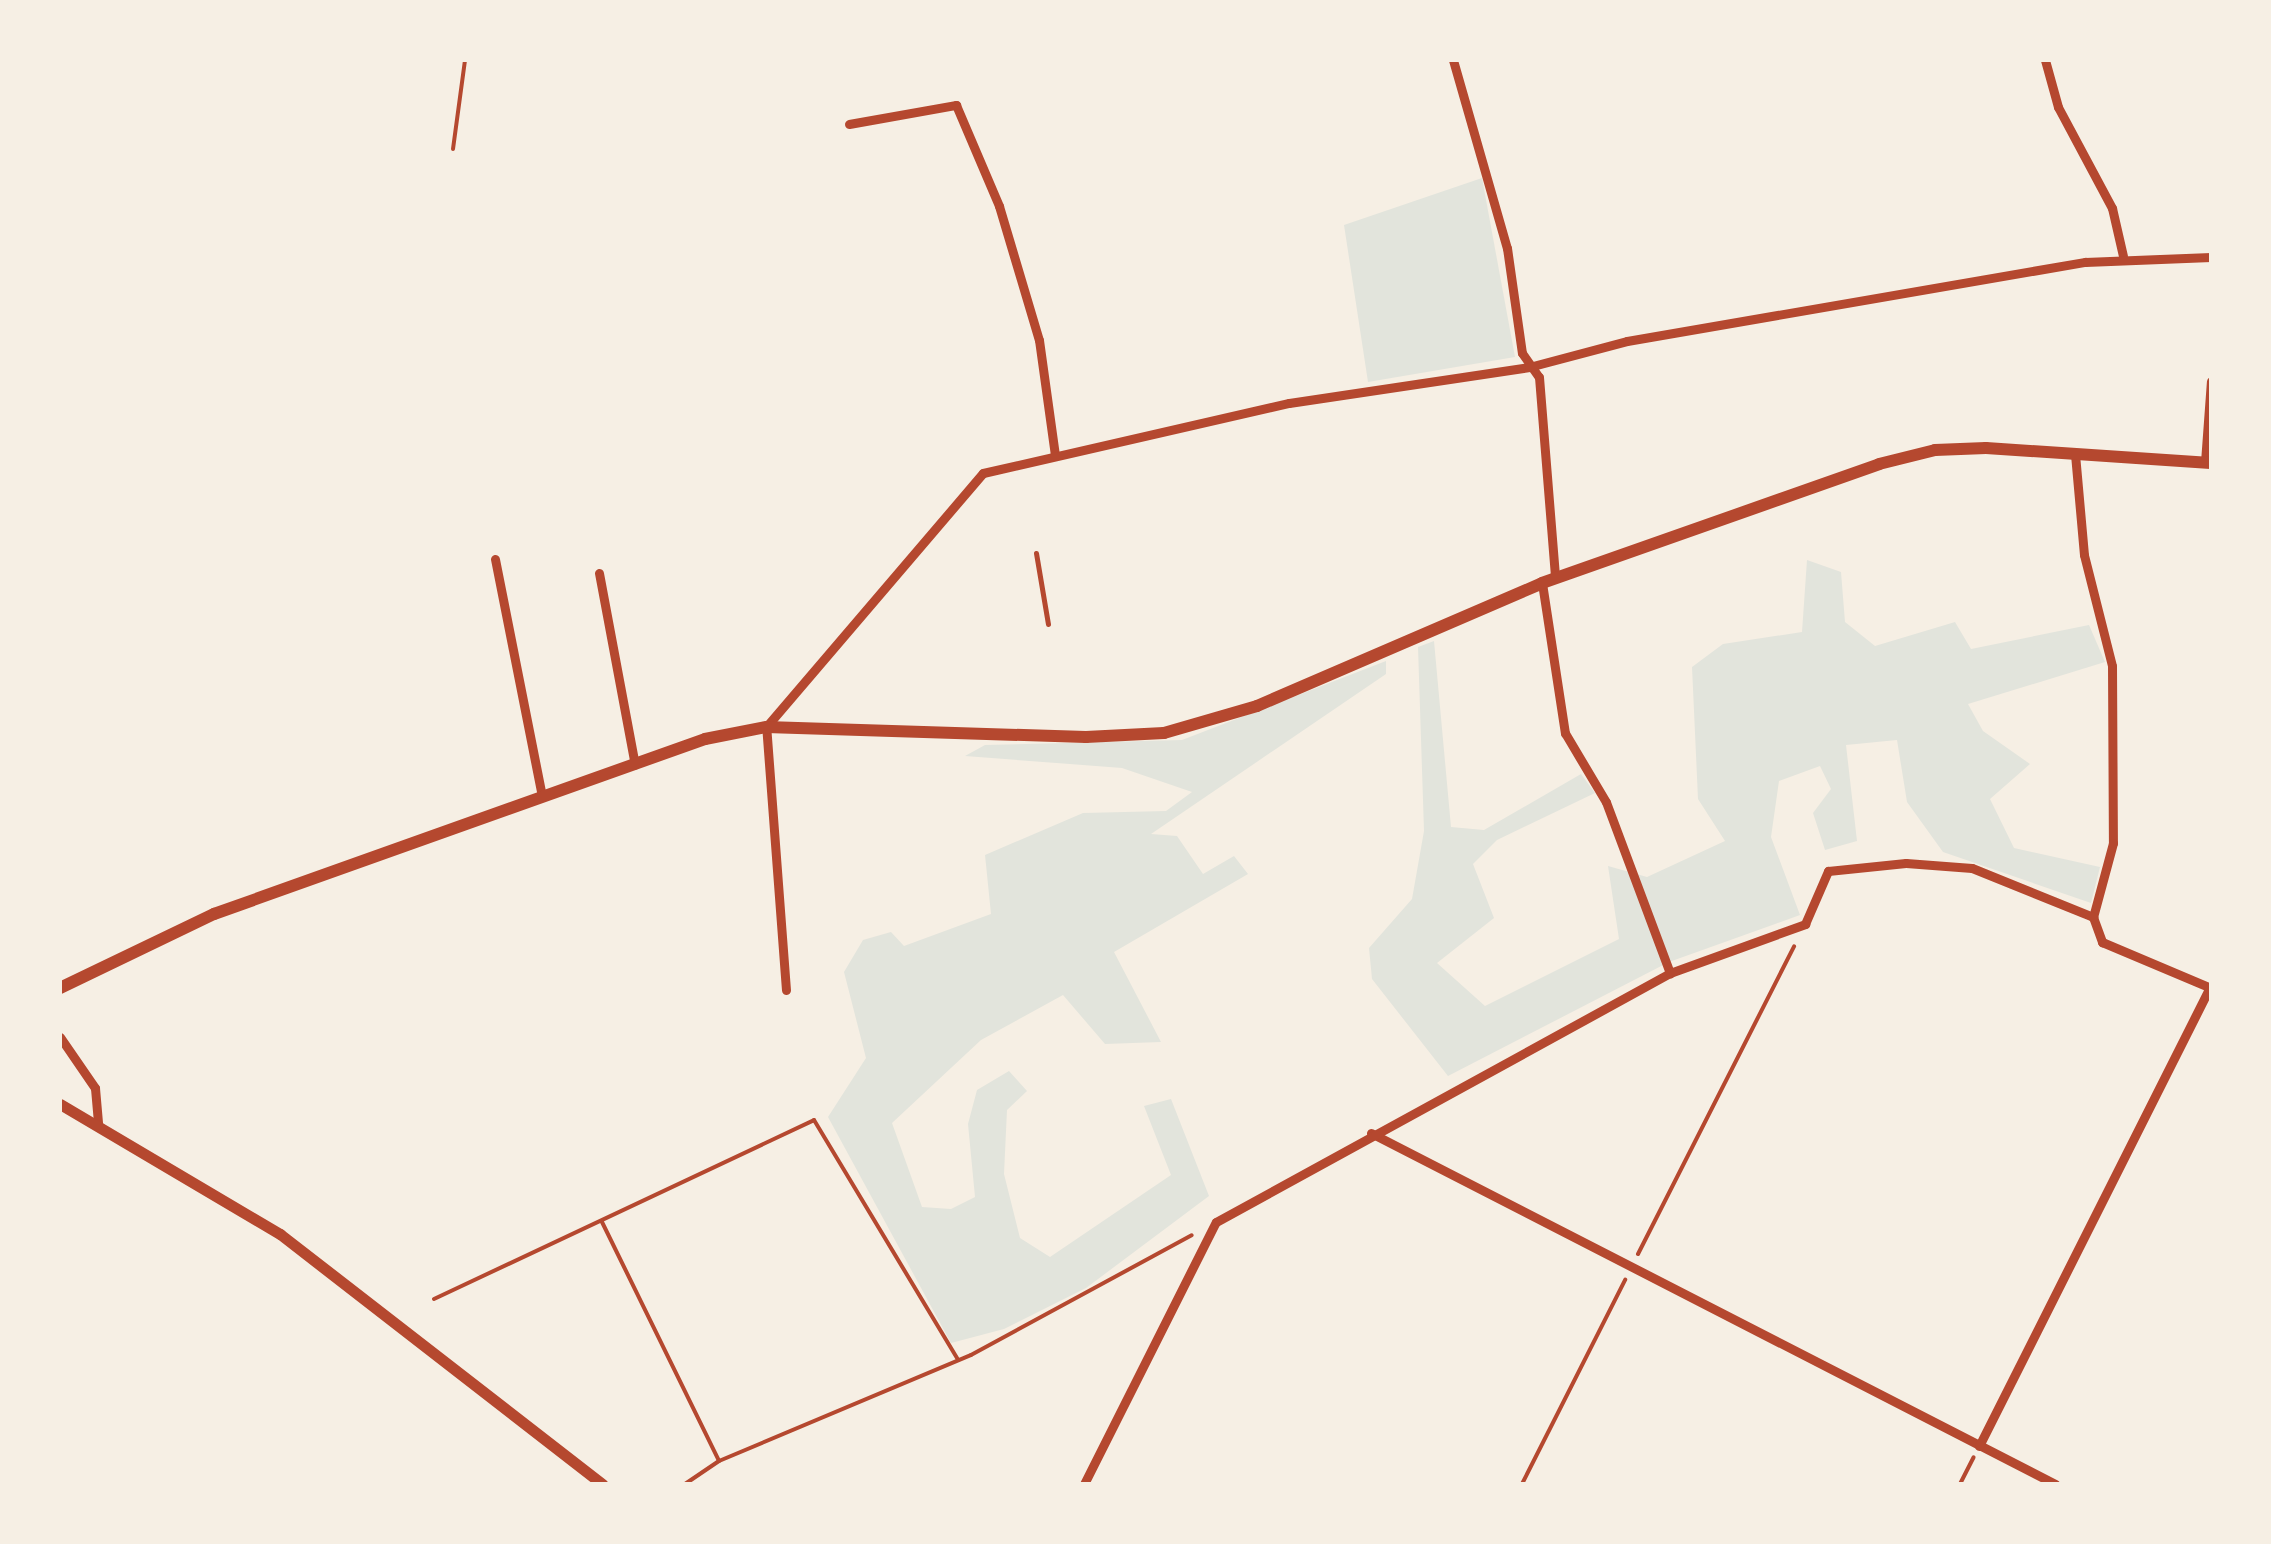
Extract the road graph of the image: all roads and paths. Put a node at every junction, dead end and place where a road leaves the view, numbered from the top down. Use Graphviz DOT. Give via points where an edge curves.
graph roads {
  1 [pos="466,60"];
  2 [pos="1454,60"];
  3 [pos="2045,60"];
  4 [pos="849,124"];
  5 [pos="454,148"];
  6 [pos="2123,256"];
  7 [pos="2211,257"];
  8 [pos="1529,366"];
  9 [pos="2211,381"];
  10 [pos="2074,454"];
  11 [pos="1055,455"];
  12 [pos="2208,463"];
  13 [pos="1036,552"];
  14 [pos="495,559"];
  15 [pos="598,573"];
  16 [pos="1548,580"];
  17 [pos="1048,624"];
  18 [pos="766,727"];
  19 [pos="635,765"];
  20 [pos="542,796"];
  21 [pos="2093,917"];
  22 [pos="1805,924"];
  23 [pos="1670,974"];
  24 [pos="2210,987"];
  25 [pos="60,988"];
  26 [pos="786,990"];
  27 [pos="60,1037"];
  28 [pos="60,1104"];
  29 [pos="98,1124"];
  30 [pos="1371,1132"];
  31 [pos="602,1222"];
  32 [pos="1216,1222"];
  33 [pos="1632,1266"];
  34 [pos="434,1299"];
  35 [pos="958,1360"];
  36 [pos="1980,1446"];
  37 [pos="719,1460"];
  38 [pos="602,1484"];
  39 [pos="685,1484"];
  40 [pos="1084,1484"];
  41 [pos="1522,1484"];
  42 [pos="1960,1484"];
  43 [pos="2055,1484"];
  1 -- 5 [label="path"];
  2 -- 8 [label="street" via="1507,248"];
  3 -- 6 [label="street" via="2058,107 2112,208"];
  4 -- 11 [label="street" via="956,105 1000,206 1038,340"];
  6 -- 7 [label="street"];
  6 -- 8 [label="street" via="1627,341"];
  8 -- 11 [label="street" via="1289,403"];
  8 -- 16 [label="street" via="1540,377"];
  9 -- 12 [label="street"];
  10 -- 12 [label="main road"];
  10 -- 16 [label="main road" via="1935,450 1809,486"];
  10 -- 21 [label="street" via="2084,554 2112,666 2113,843"];
  11 -- 18 [label="street" via="984,473"];
  13 -- 17 [label="lane"];
  14 -- 20 [label="street"];
  15 -- 19 [label="street"];
  16 -- 18 [label="main road" via="1257,706 1164,733 1086,738"];
  16 -- 23 [label="street" via="1554,695 1565,734 1606,802"];
  18 -- 19 [label="main road" via="705,739"];
  18 -- 26 [label="street"];
  19 -- 20 [label="main road"];
  20 -- 25 [label="main road" via="214,914"];
  21 -- 22 [label="street" via="1972,868 1906,863 1828,871"];
  21 -- 24 [label="street" via="2102,942"];
  22 -- 23 [label="street"];
  22 -- 33 [label="path"];
  23 -- 30 [label="street"];
  24 -- 36 [label="street"];
  27 -- 29 [label="street" via="94,1088"];
  28 -- 29 [label="street"];
  29 -- 38 [label="street" via="280,1234"];
  30 -- 32 [label="street"];
  30 -- 33 [label="street"];
  31 -- 34 [label="path"];
  31 -- 35 [label="path" via="814,1120"];
  31 -- 37 [label="path"];
  32 -- 35 [label="path"];
  32 -- 40 [label="street"];
  33 -- 36 [label="street"];
  33 -- 41 [label="path"];
  35 -- 37 [label="path"];
  36 -- 42 [label="path"];
  36 -- 43 [label="street"];
  37 -- 39 [label="path"];
}
